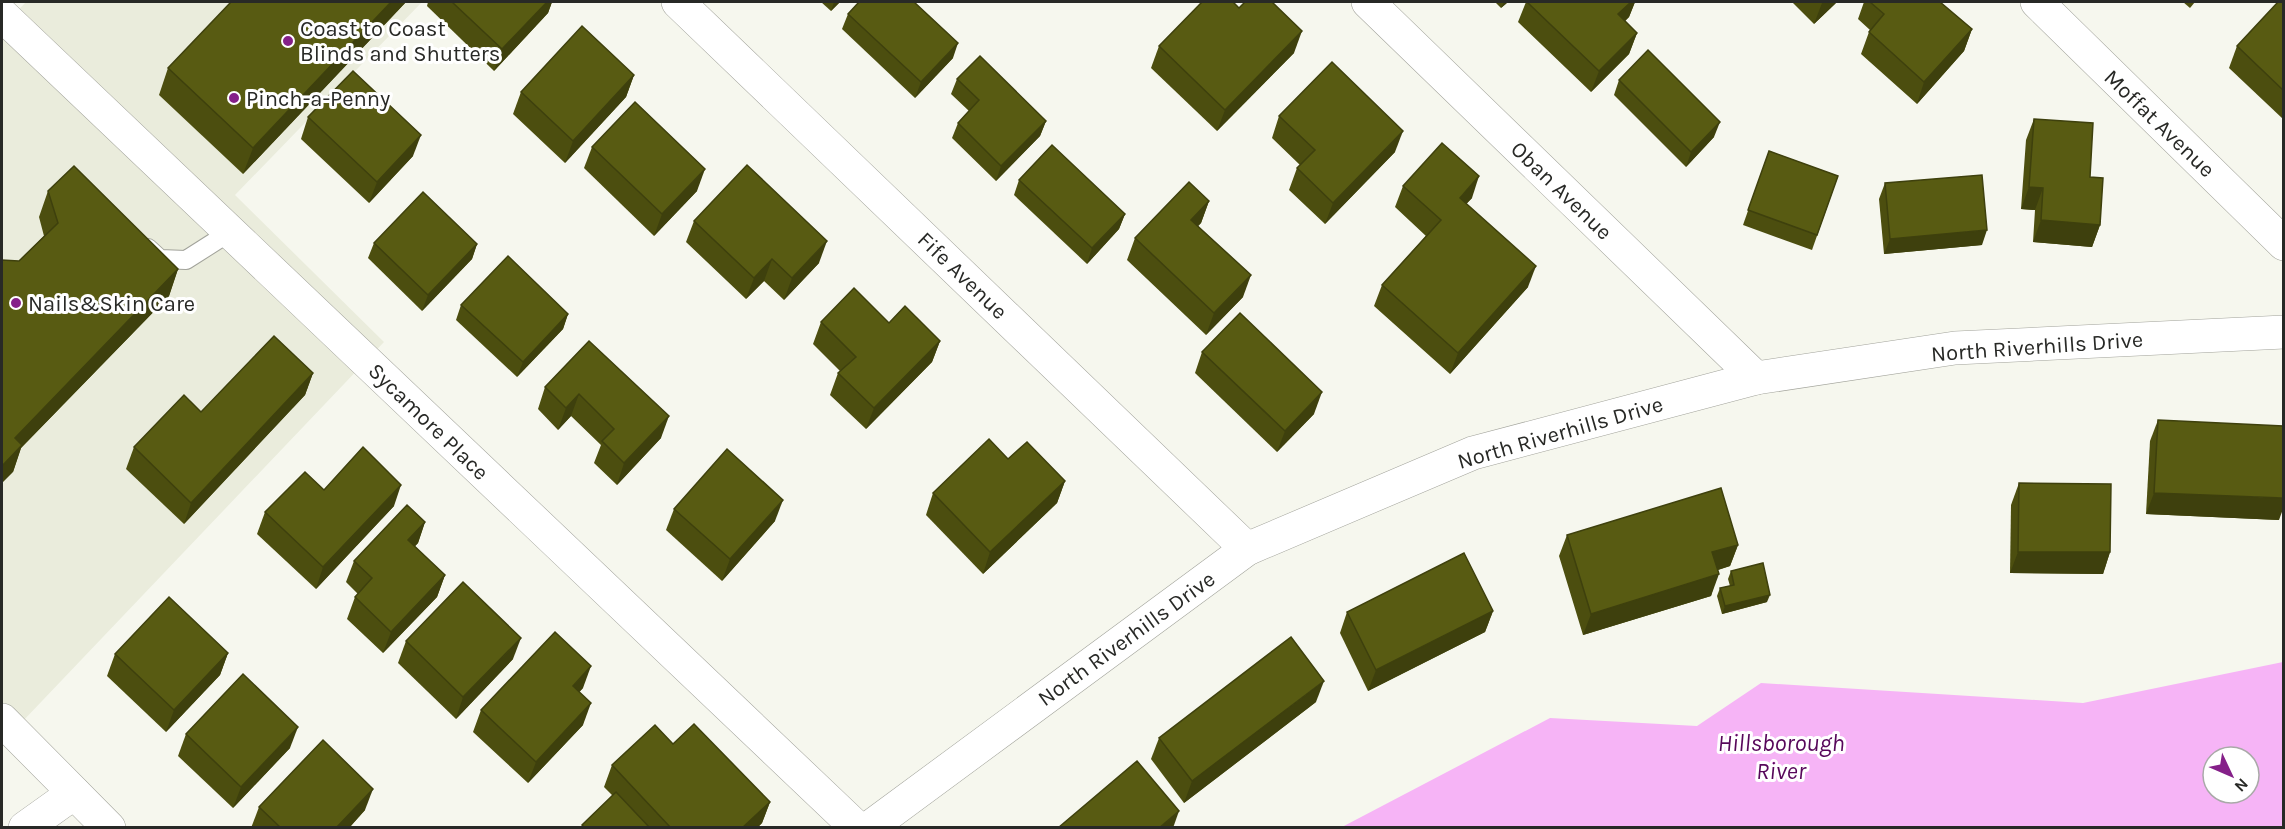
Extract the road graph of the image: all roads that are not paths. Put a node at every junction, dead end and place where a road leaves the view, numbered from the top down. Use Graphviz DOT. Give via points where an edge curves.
graph roads {
  1 [pos="678,2"];
  2 [pos="1368,2"];
  3 [pos="2037,2"];
  4 [pos="2,15"];
  5 [pos="230,232"];
  6 [pos="134,236"];
  7 [pos="2283,244"];
  8 [pos="2283,332"];
  9 [pos="1756,378"];
  10 [pos="1247,549"];
  11 [pos="2,720"];
  12 [pos="74,793"];
  13 [pos="25,828"];
  14 [pos="109,828"];
  15 [pos="857,828"];
  16 [pos="869,828"];
  1 -- 10 [label="street, Fife Avenue"];
  2 -- 9 [label="street, Oban Avenue"];
  3 -- 7 [label="street, Moffat Avenue"];
  4 -- 5 [label="street, Sycamore Place"];
  5 -- 6 [label="lane" via="186,260 160,259"];
  5 -- 15 [label="street, Sycamore Place"];
  8 -- 9 [label="street, North Riverhills Drive" via="1955,348"];
  9 -- 10 [label="street, North Riverhills Drive" via="1473,453"];
  10 -- 16 [label="street, North Riverhills Drive"];
  11 -- 12 [label="street"];
  12 -- 13 [label="street"];
  12 -- 14 [label="street"];
}
